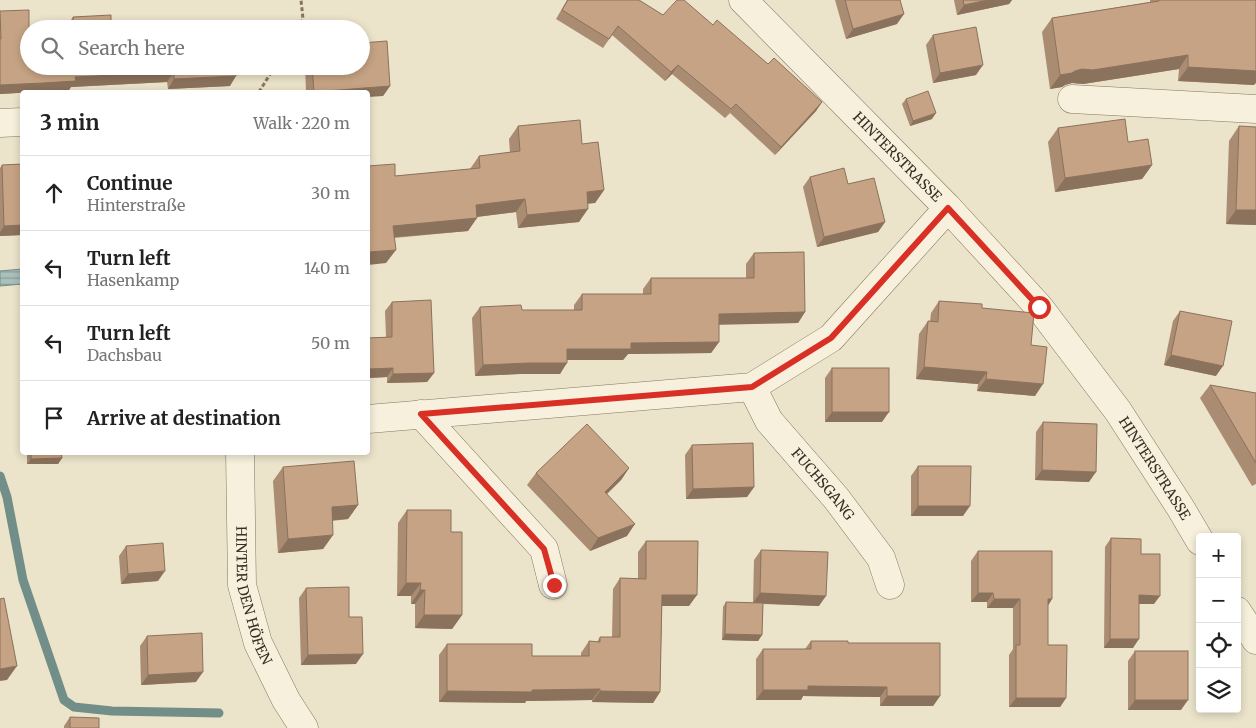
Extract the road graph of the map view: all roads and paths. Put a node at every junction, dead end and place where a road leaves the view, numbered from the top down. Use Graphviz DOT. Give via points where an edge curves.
graph roads {
  1 [pos="301,0"];
  2 [pos="743,0"];
  3 [pos="302,20"];
  4 [pos="269,75"];
  5 [pos="260,90"];
  6 [pos="1072,99"];
  7 [pos="1256,109"];
  8 [pos="20,122"];
  9 [pos="0,123"];
  10 [pos="948,208"];
  11 [pos="752,387"];
  12 [pos="421,414"];
  13 [pos="370,419"];
  14 [pos="240,455"];
  15 [pos="1196,534"];
  16 [pos="554,585"];
  17 [pos="890,585"];
  18 [pos="1241,617"];
  19 [pos="1256,640"];
  20 [pos="304,728"];
  1 -- 3 [label="path"];
  2 -- 10 [label="street, HINTERSTRASSE"];
  4 -- 5 [label="path"];
  6 -- 7 [label="street"];
  8 -- 9 [label="street"];
  10 -- 11 [label="street" via="831,338"];
  10 -- 15 [label="street, HINTERSTRASSE" via="1039,307 1118,411"];
  11 -- 12 [label="street"];
  11 -- 17 [label="street, FUCHSGANG" via="769,421 836,498 881,558"];
  12 -- 13 [label="street"];
  12 -- 16 [label="street" via="544,549"];
  14 -- 20 [label="street, HINTER DEN HÖFEN" via="242,585 258,643 286,700"];
  18 -- 19 [label="street"];
}
